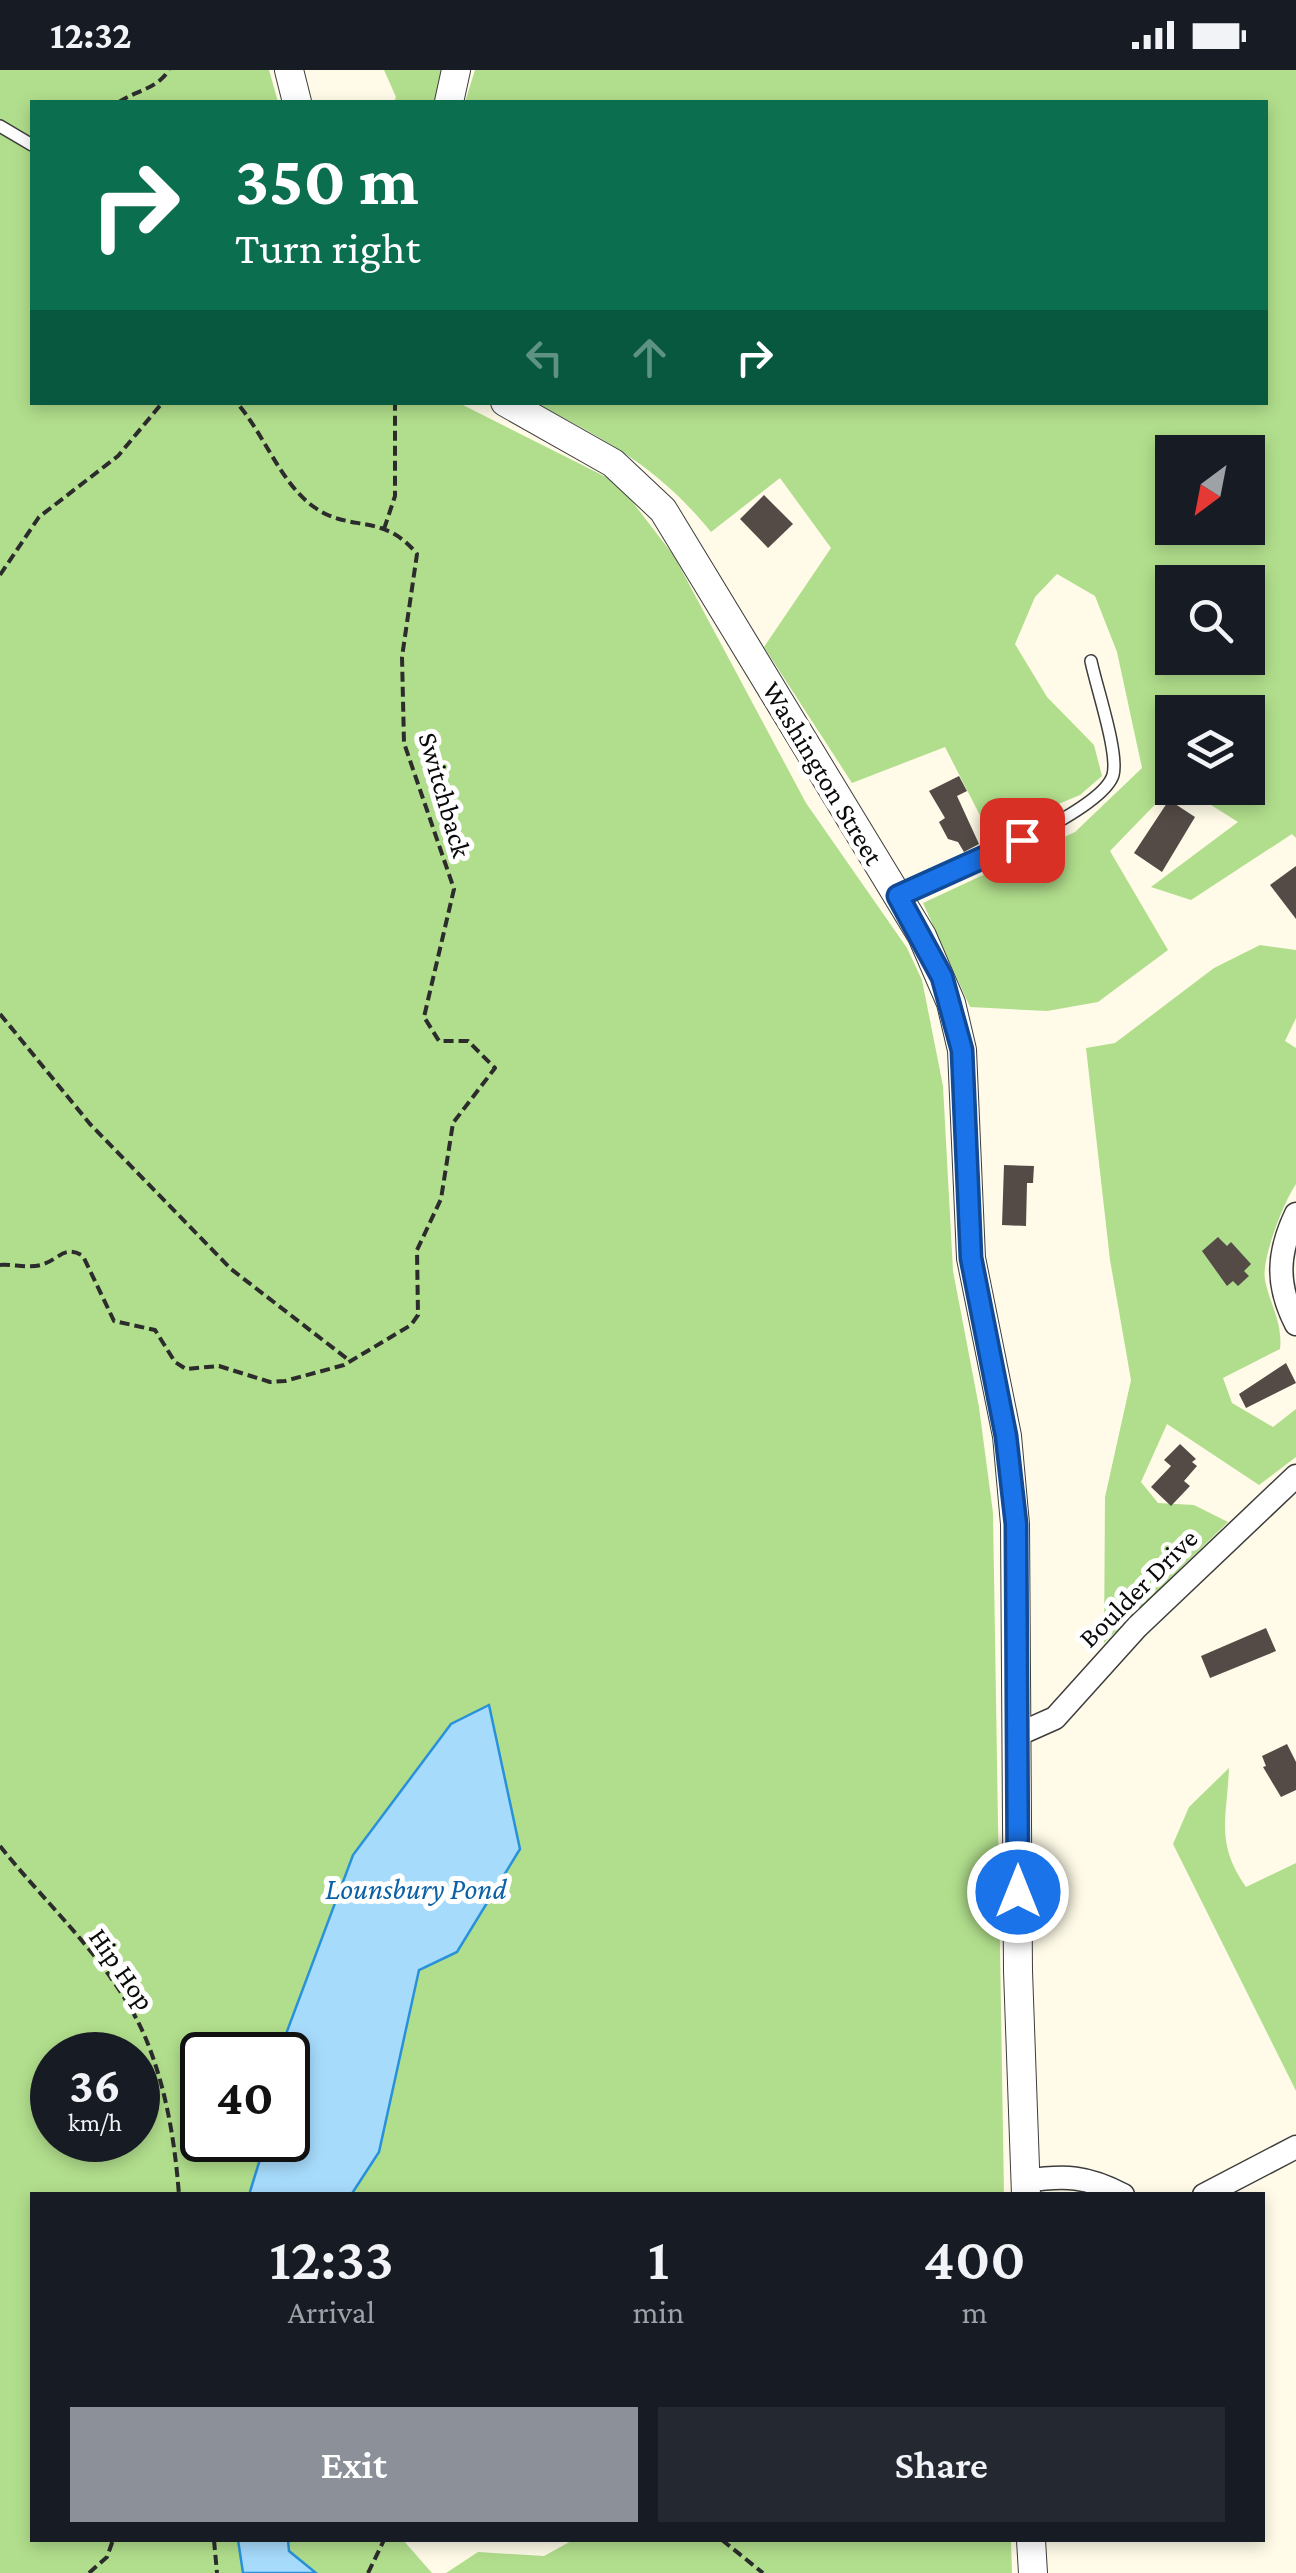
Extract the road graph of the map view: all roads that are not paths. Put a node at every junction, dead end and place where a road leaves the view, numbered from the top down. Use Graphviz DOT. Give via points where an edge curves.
graph roads {
  1 [pos="289,70"];
  2 [pos="456,70"];
  3 [pos="297,100"];
  4 [pos="449,100"];
  5 [pos="0,126"];
  6 [pos="30,144"];
  7 [pos="509,405"];
  8 [pos="1091,661"];
  9 [pos="898,896"];
  10 [pos="1296,1214"];
  11 [pos="1296,1324"];
  12 [pos="1296,1476"];
  13 [pos="1019,1734"];
  14 [pos="1296,2147"];
  15 [pos="1026,2188"];
  16 [pos="1117,2192"];
  17 [pos="1210,2192"];
  18 [pos="1031,2542"];
  19 [pos="1033,2573"];
  1 -- 3 [label="street"];
  2 -- 4 [label="street"];
  5 -- 6 [label="lane"];
  7 -- 9 [label="street, Washington Street" via="613,463 663,510"];
  8 -- 9 [label="lane" via="1114,766 1107,786 1056,825"];
  9 -- 13 [label="street, Washington Street" via="942,977 962,1050 971,1258 1016,1524"];
  10 -- 11 [label="street" via="1279,1277"];
  12 -- 13 [label="street, Boulder Drive" via="1137,1627 1055,1718"];
  13 -- 15 [label="street, Washington Street"];
  14 -- 17 [label="street"];
  15 -- 16 [label="street" via="1067,2175"];
  18 -- 19 [label="street"];
}
